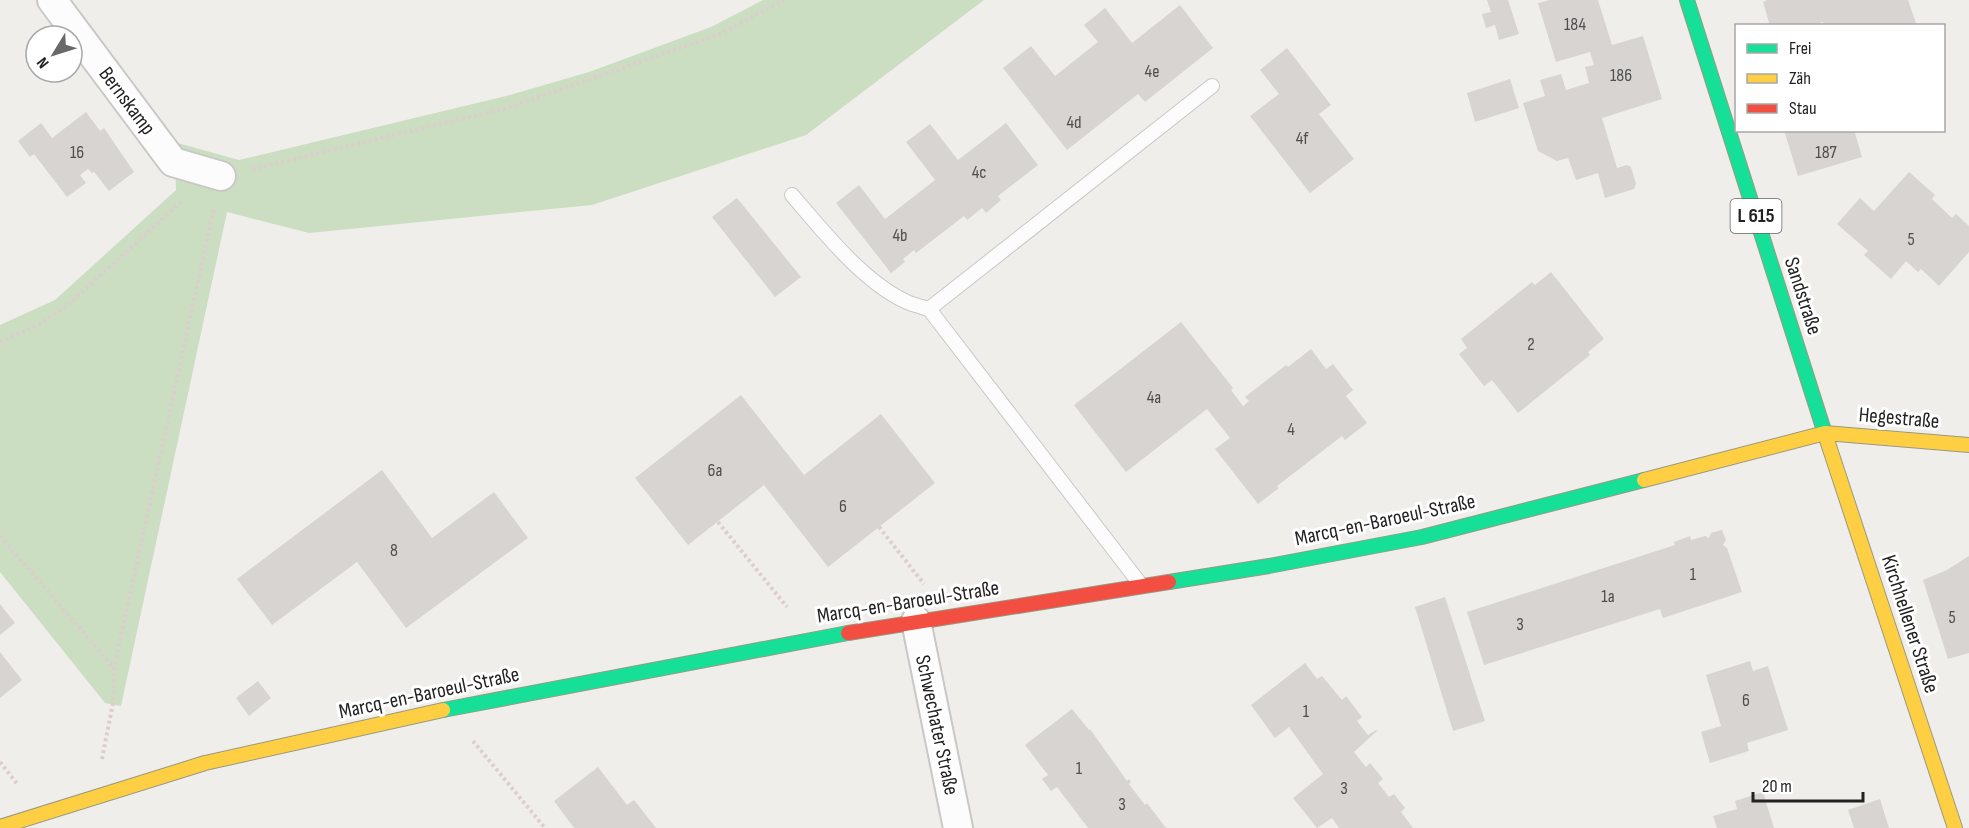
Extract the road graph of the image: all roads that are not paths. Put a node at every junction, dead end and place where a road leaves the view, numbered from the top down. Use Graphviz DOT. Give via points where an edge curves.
graph roads {
  1 [pos="52,0"];
  2 [pos="1687,0"];
  3 [pos="1212,86"];
  4 [pos="216,175"];
  5 [pos="792,195"];
  6 [pos="929,309"];
  7 [pos="1825,433"];
  8 [pos="1969,445"];
  9 [pos="1142,586"];
  10 [pos="916,621"];
  11 [pos="0,827"];
  12 [pos="958,828"];
  13 [pos="1955,828"];
  1 -- 4 [label="street, Bernskamp" via="173,162"];
  2 -- 7 [label="street, Sandstraße / L 615"];
  3 -- 6 [label="lane"];
  5 -- 6 [label="lane" via="849,259 877,283 906,302"];
  6 -- 9 [label="lane"];
  7 -- 8 [label="street, Hegestraße"];
  7 -- 9 [label="street, Marcq-en-Baroeul-Straße" via="1422,537"];
  7 -- 13 [label="street, Kirchhellener Straße / L 615"];
  9 -- 10 [label="street, Marcq-en-Baroeul-Straße"];
  10 -- 11 [label="street, Marcq-en-Baroeul-Straße" via="447,709 205,763"];
  10 -- 12 [label="street, Schwechater Straße"];
}
